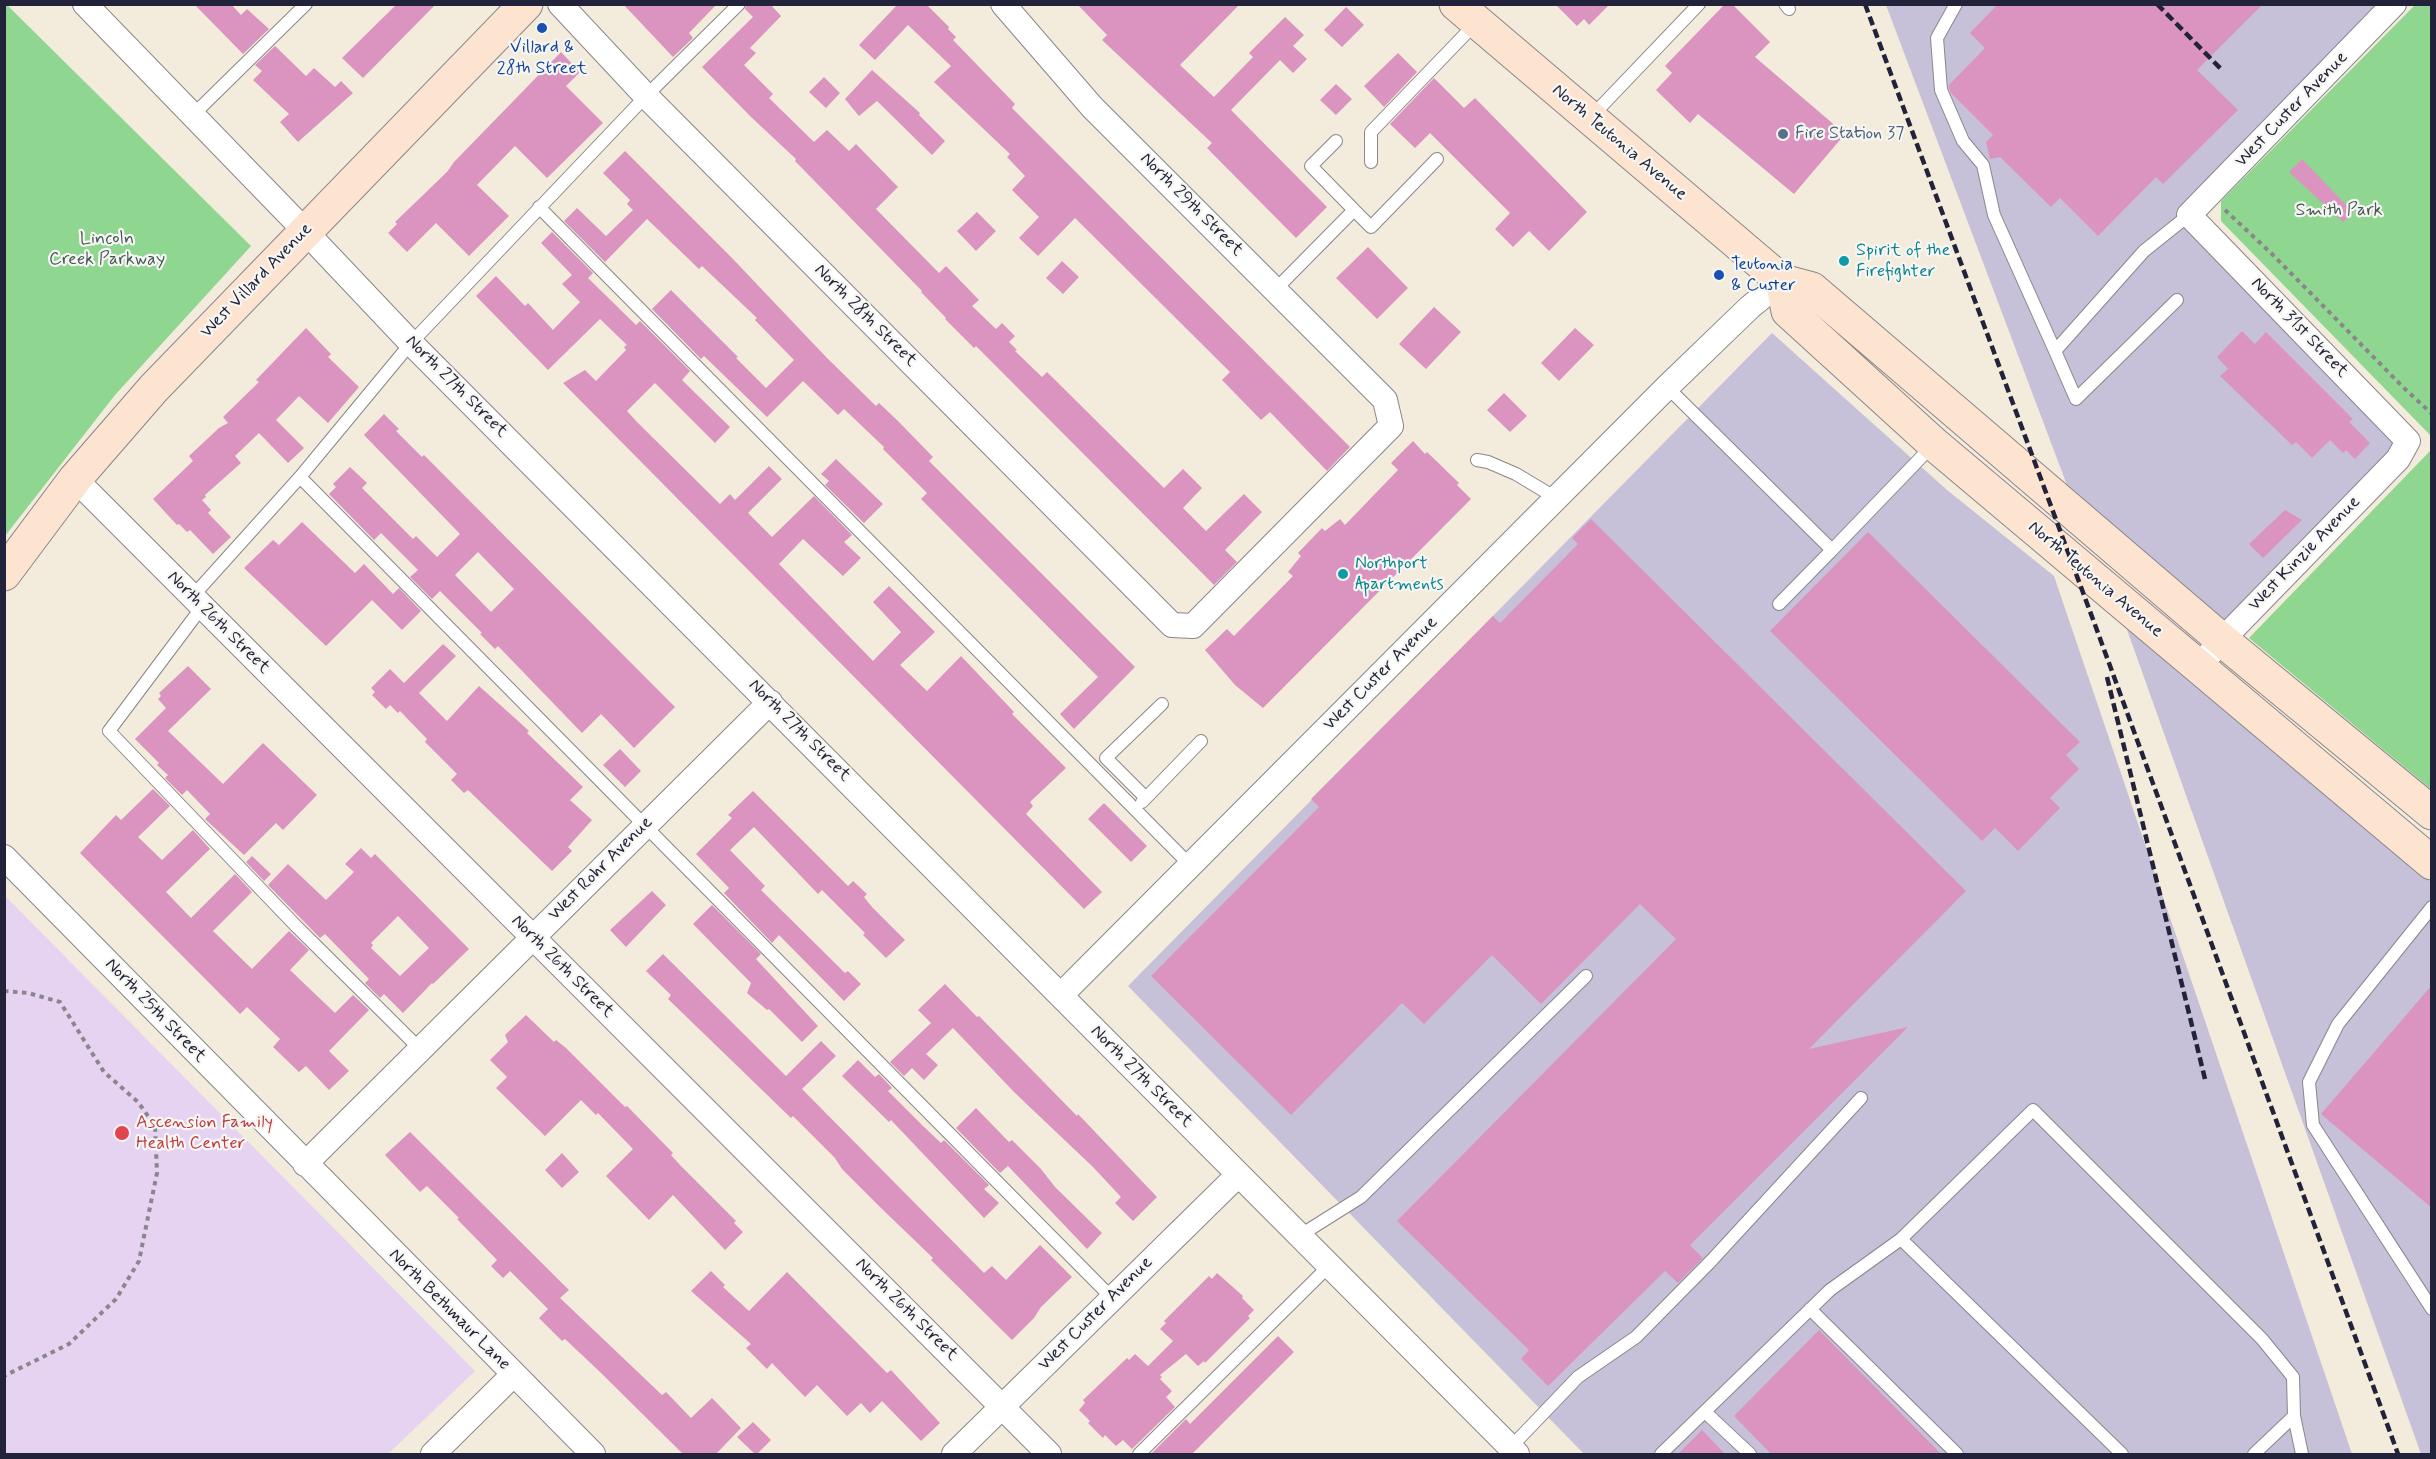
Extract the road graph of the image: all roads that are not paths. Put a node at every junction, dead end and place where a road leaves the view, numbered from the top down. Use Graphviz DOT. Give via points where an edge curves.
graph roads {
  1 [pos="85,4"];
  2 [pos="306,4"];
  3 [pos="526,4"];
  4 [pos="560,4"];
  5 [pos="739,4"];
  6 [pos="1004,4"];
  7 [pos="1699,4"];
  8 [pos="1956,4"];
  9 [pos="2394,4"];
  10 [pos="1470,12"];
  11 [pos="646,96"];
  12 [pos="193,115"];
  13 [pos="1590,118"];
  14 [pos="1336,141"];
  15 [pos="1437,159"];
  16 [pos="1371,162"];
  17 [pos="539,207"];
  18 [pos="1354,210"];
  19 [pos="2189,215"];
  20 [pos="305,231"];
  21 [pos="1782,281"];
  22 [pos="1275,290"];
  23 [pos="2178,300"];
  24 [pos="411,343"];
  25 [pos="2055,351"];
  26 [pos="1667,387"];
  27 [pos="1385,400"];
  28 [pos="1954,441"];
  29 [pos="2408,441"];
  30 [pos="1476,460"];
  31 [pos="300,477"];
  32 [pos="75,479"];
  33 [pos="1556,498"];
  34 [pos="1832,550"];
  35 [pos="4,573"];
  36 [pos="197,602"];
  37 [pos="1779,604"];
  38 [pos="2222,640"];
  39 [pos="2199,666"];
  40 [pos="770,702"];
  41 [pos="1161,704"];
  42 [pos="1201,741"];
  43 [pos="1106,758"];
  44 [pos="1095,770"];
  45 [pos="1146,798"];
  46 [pos="1135,810"];
  47 [pos="2432,813"];
  48 [pos="644,825"];
  49 [pos="4,858"];
  50 [pos="2432,863"];
  51 [pos="1190,865"];
  52 [pos="2432,906"];
  53 [pos="532,938"];
  54 [pos="1586,976"];
  55 [pos="1061,995"];
  56 [pos="420,1050"];
  57 [pos="1861,1098"];
  58 [pos="305,1164"];
  59 [pos="1238,1175"];
  60 [pos="1299,1236"];
  61 [pos="1901,1239"];
  62 [pos="1329,1266"];
  63 [pos="1112,1298"];
  64 [pos="1810,1309"];
  65 [pos="2432,1309"];
  66 [pos="513,1375"];
  67 [pos="1002,1407"];
  68 [pos="1705,1412"];
  69 [pos="2294,1416"];
  70 [pos="1514,1451"];
  71 [pos="432,1455"];
  72 [pos="593,1455"];
  73 [pos="954,1455"];
  74 [pos="1049,1455"];
  75 [pos="1139,1455"];
  76 [pos="1661,1455"];
  77 [pos="1750,1455"];
  78 [pos="1957,1455"];
  79 [pos="2122,1455"];
  80 [pos="2254,1455"];
  81 [pos="2302,1455"];
  1 -- 12 [label="street, North 27th Street"];
  2 -- 12 [label="lane"];
  3 -- 20 [label="main road, West Villard Avenue"];
  4 -- 11 [label="street, North 28th Street"];
  5 -- 11 [label="lane"];
  6 -- 22 [label="street, North 29th Street" via="1092,107"];
  7 -- 13 [label="lane"];
  8 -- 25 [label="lane" via="1937,38 1941,90 1963,141 1983,165 1994,215"];
  9 -- 19 [label="street, West Custer Avenue"];
  10 -- 13 [label="main road, North Teutonia Avenue"];
  10 -- 16 [label="lane" via="1371,132"];
  11 -- 17 [label="lane"];
  11 -- 27 [label="street, North 28th Street" via="1172,625 1194,626 1391,426"];
  12 -- 20 [label="street, North 27th Street"];
  13 -- 21 [label="main road, North Teutonia Avenue"];
  14 -- 18 [label="lane" via="1311,166"];
  15 -- 18 [label="lane" via="1371,227"];
  17 -- 24 [label="lane"];
  17 -- 44 [label="lane"];
  18 -- 22 [label="lane"];
  19 -- 25 [label="lane" via="2144,251"];
  19 -- 29 [label="street, North 31st Street"];
  20 -- 24 [label="street, North 27th Street"];
  20 -- 32 [label="main road, West Villard Avenue" via="154,388"];
  21 -- 26 [label="street, West Custer Avenue"];
  21 -- 28 [label="main road, North Teutonia Avenue" via="1812,289"];
  21 -- 28 [label="main road, North Teutonia Avenue" via="1788,311"];
  22 -- 27 [label="street, North 29th Street"];
  23 -- 25 [label="lane" via="2076,399"];
  24 -- 31 [label="lane"];
  24 -- 40 [label="street, North 27th Street"];
  26 -- 33 [label="street, West Custer Avenue"];
  26 -- 34 [label="lane"];
  28 -- 34 [label="lane"];
  28 -- 38 [label="main road, North Teutonia Avenue"];
  28 -- 39 [label="main road, North Teutonia Avenue"];
  29 -- 38 [label="street, West Kinzie Avenue" via="2398,459"];
  30 -- 33 [label="lane" via="1516,474"];
  31 -- 36 [label="lane"];
  31 -- 48 [label="lane"];
  32 -- 35 [label="main road, West Villard Avenue"];
  32 -- 36 [label="street, North 26th Street"];
  33 -- 51 [label="street, West Custer Avenue"];
  34 -- 37 [label="lane"];
  36 -- 53 [label="street, North 26th Street"];
  36 -- 56 [label="lane" via="109,731"];
  38 -- 39 [label="street, West Kinzie Avenue"];
  38 -- 47 [label="main road, North Teutonia Avenue"];
  39 -- 50 [label="main road, North Teutonia Avenue"];
  40 -- 48 [label="street, West Rohr Avenue"];
  40 -- 55 [label="street, North 27th Street"];
  41 -- 43 [label="lane"];
  42 -- 45 [label="lane"];
  43 -- 44 [label="lane"];
  43 -- 45 [label="lane"];
  44 -- 46 [label="lane"];
  45 -- 46 [label="lane"];
  46 -- 51 [label="lane"];
  48 -- 53 [label="street, West Rohr Avenue"];
  48 -- 63 [label="lane"];
  49 -- 58 [label="street, North 25th Street"];
  51 -- 55 [label="street, West Custer Avenue"];
  52 -- 65 [label="lane" via="2338,1024 2309,1082 2313,1125"];
  53 -- 56 [label="street, West Rohr Avenue"];
  53 -- 67 [label="street, North 26th Street"];
  54 -- 60 [label="lane" via="1361,1197"];
  55 -- 59 [label="street, North 27th Street"];
  56 -- 58 [label="street, West Rohr Avenue"];
  57 -- 70 [label="lane" via="1711,1261 1636,1337 1578,1377"];
  58 -- 66 [label="street, North Bethmaur Lane"];
  59 -- 60 [label="street, North 27th Street"];
  59 -- 63 [label="street, West Custer Avenue"];
  60 -- 62 [label="street, North 27th Street"];
  61 -- 64 [label="lane"];
  61 -- 69 [label="lane" via="2032,1110 2262,1339 2293,1377"];
  61 -- 79 [label="lane"];
  62 -- 70 [label="street, North 27th Street"];
  62 -- 75 [label="lane"];
  63 -- 67 [label="street, West Custer Avenue"];
  64 -- 68 [label="lane"];
  64 -- 78 [label="lane"];
  66 -- 71 [label="street"];
  66 -- 72 [label="street, North Bethmaur Lane"];
  67 -- 73 [label="street, West Custer Avenue"];
  67 -- 74 [label="street, North 26th Street"];
  68 -- 76 [label="lane"];
  68 -- 77 [label="lane"];
  69 -- 80 [label="lane"];
  69 -- 81 [label="lane"];
}
